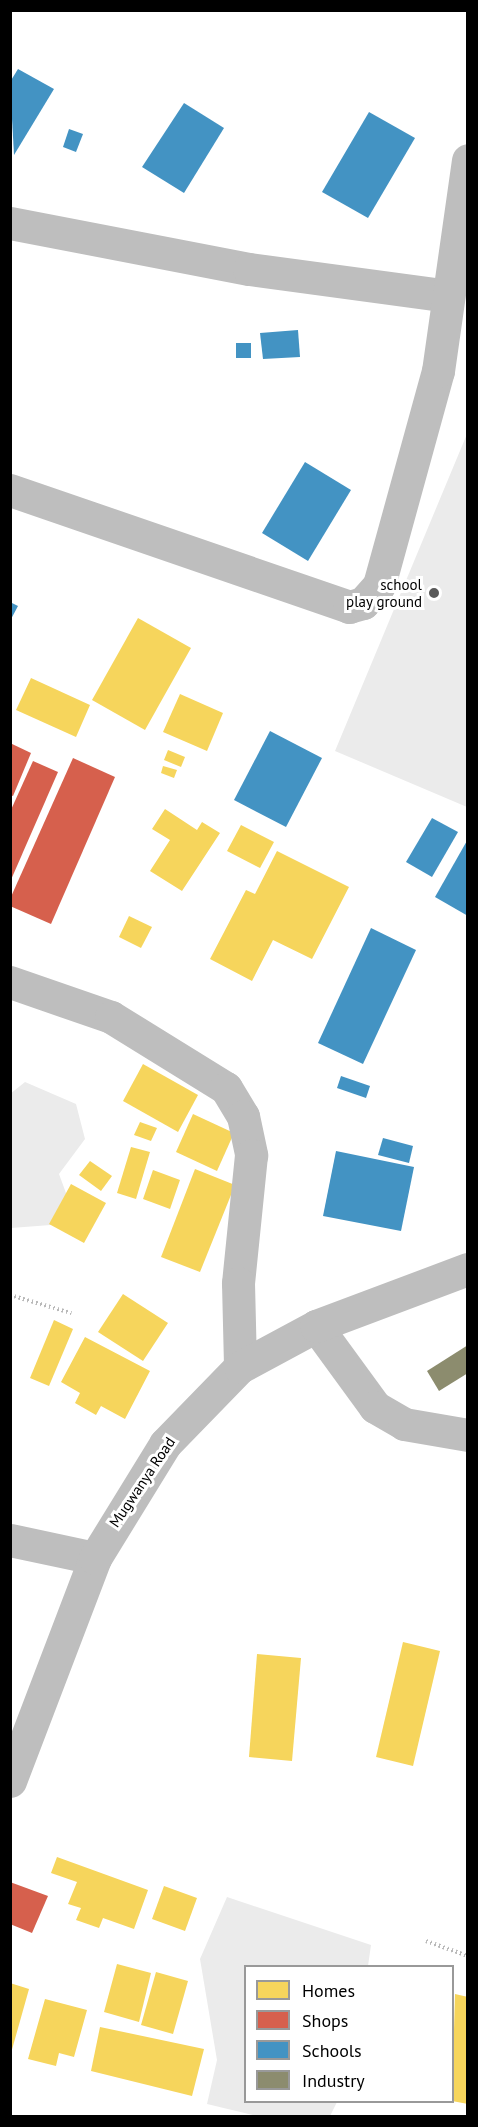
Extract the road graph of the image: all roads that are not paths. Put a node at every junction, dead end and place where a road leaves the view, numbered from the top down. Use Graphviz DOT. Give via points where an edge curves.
graph roads {
  1 [pos="468,160"];
  2 [pos="10,223"];
  3 [pos="448,296"];
  4 [pos="10,490"];
  5 [pos="10,981"];
  6 [pos="468,1269"];
  7 [pos="316,1326"];
  8 [pos="240,1367"];
  9 [pos="468,1435"];
  10 [pos="10,1540"];
  11 [pos="94,1558"];
  12 [pos="10,1781"];
  1 -- 3 [label="street"];
  2 -- 3 [label="street" via="249,269"];
  3 -- 4 [label="street" via="438,371 379,585 363,603 349,607"];
  5 -- 8 [label="street" via="111,1017 167,1049 226,1088 243,1116 251,1155 238,1283"];
  6 -- 7 [label="street, Mugwanya Road"];
  7 -- 8 [label="street, Mugwanya Road"];
  7 -- 9 [label="street" via="375,1407 404,1424"];
  8 -- 11 [label="street, Mugwanya Road" via="165,1444"];
  10 -- 11 [label="street"];
  11 -- 12 [label="street, Mugwanya Road"];
}
